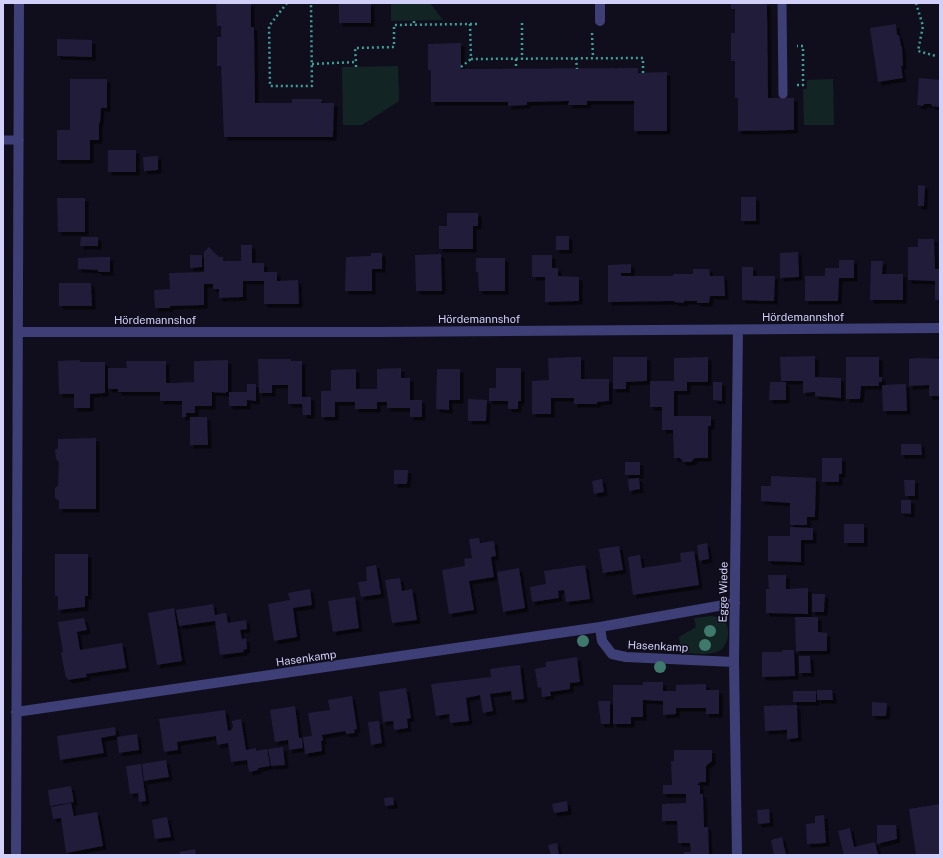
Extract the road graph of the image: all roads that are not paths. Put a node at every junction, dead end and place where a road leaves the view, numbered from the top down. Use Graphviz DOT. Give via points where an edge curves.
graph roads {
  1 [pos="19,3"];
  2 [pos="600,3"];
  3 [pos="782,3"];
  4 [pos="600,21"];
  5 [pos="783,94"];
  6 [pos="3,140"];
  7 [pos="20,140"];
  8 [pos="940,328"];
  9 [pos="738,330"];
  10 [pos="18,332"];
  11 [pos="735,603"];
  12 [pos="600,627"];
  13 [pos="734,662"];
  14 [pos="16,712"];
  15 [pos="16,855"];
  16 [pos="737,855"];
  1 -- 7 [label="street"];
  2 -- 4 [label="street"];
  3 -- 5 [label="lane"];
  6 -- 7 [label="lane"];
  7 -- 10 [label="street"];
  8 -- 9 [label="street, Hördemannshof"];
  9 -- 10 [label="street, Hördemannshof"];
  9 -- 11 [label="street, Egge Wiede"];
  10 -- 14 [label="street"];
  11 -- 12 [label="street, Hasenkamp"];
  11 -- 13 [label="street, Egge Wiede"];
  12 -- 13 [label="street, Hasenkamp" via="602,641 612,654 619,656"];
  12 -- 14 [label="street, Hasenkamp"];
  13 -- 16 [label="street, Egge Wiede"];
  14 -- 15 [label="street"];
}
